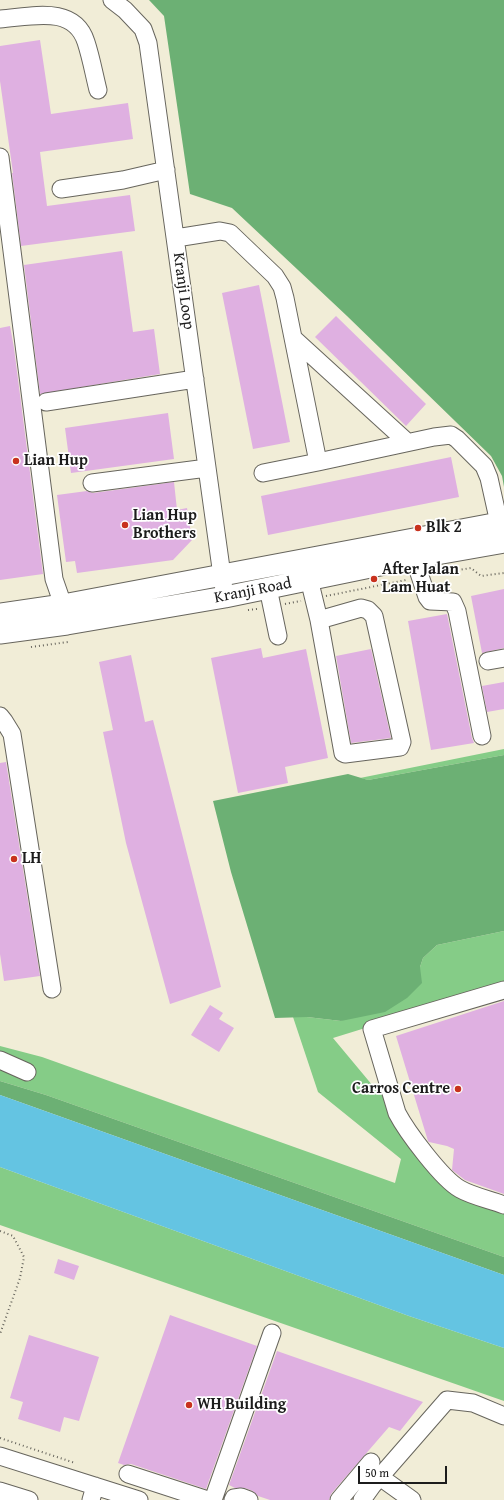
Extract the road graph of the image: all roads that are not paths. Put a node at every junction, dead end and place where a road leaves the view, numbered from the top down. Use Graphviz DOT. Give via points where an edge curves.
graph roads {
  1 [pos="112,0"];
  2 [pos="0,19"];
  3 [pos="98,90"];
  4 [pos="0,157"];
  5 [pos="166,170"];
  6 [pos="61,189"];
  7 [pos="176,238"];
  8 [pos="293,338"];
  9 [pos="195,378"];
  10 [pos="46,402"];
  11 [pos="407,442"];
  12 [pos="318,462"];
  13 [pos="207,468"];
  14 [pos="263,473"];
  15 [pos="92,483"];
  16 [pos="500,536"];
  17 [pos="414,558"];
  18 [pos="221,576"];
  19 [pos="309,579"];
  20 [pos="268,588"];
  21 [pos="225,597"];
  22 [pos="55,606"];
  23 [pos="0,614"];
  24 [pos="319,620"];
  25 [pos="0,633"];
  26 [pos="278,636"];
  27 [pos="0,716"];
  28 [pos="482,736"];
  29 [pos="52,989"];
  30 [pos="504,990"];
  31 [pos="0,1060"];
  32 [pos="27,1072"];
  33 [pos="504,1204"];
  34 [pos="272,1333"];
  35 [pos="504,1416"];
  36 [pos="0,1456"];
  37 [pos="371,1462"];
  38 [pos="128,1474"];
  39 [pos="380,1477"];
  40 [pos="0,1491"];
  41 [pos="93,1493"];
  42 [pos="29,1500"];
  43 [pos="139,1500"];
  44 [pos="208,1500"];
  45 [pos="213,1500"];
  46 [pos="233,1500"];
  47 [pos="249,1500"];
  48 [pos="339,1500"];
  49 [pos="362,1500"];
  50 [pos="412,1500"];
  1 -- 5 [label="street, Kranji Loop" via="143,29 148,43"];
  2 -- 3 [label="street" via="47,15 64,17 77,24 86,41"];
  4 -- 22 [label="street" via="54,579"];
  5 -- 6 [label="street" via="123,180"];
  5 -- 7 [label="street, Kranji Loop"];
  7 -- 8 [label="street" via="220,231 230,233 275,276 282,287"];
  7 -- 9 [label="street, Kranji Loop"];
  8 -- 11 [label="street"];
  8 -- 12 [label="street"];
  9 -- 10 [label="street"];
  9 -- 13 [label="street, Kranji Loop"];
  11 -- 12 [label="street"];
  11 -- 16 [label="street" via="451,435 484,466 490,478"];
  12 -- 14 [label="street"];
  13 -- 15 [label="street"];
  13 -- 18 [label="street, Kranji Loop"];
  16 -- 17 [label="main road, Kranji Road"];
  16 -- 18 [label="main road, Kranji Road"];
  17 -- 19 [label="main road, Kranji Road"];
  17 -- 28 [label="street" via="430,601 453,602 457,611"];
  18 -- 21 [label="street, Kranji Loop"];
  18 -- 22 [label="main road, Kranji Road"];
  19 -- 20 [label="main road, Kranji Road"];
  19 -- 24 [label="street"];
  20 -- 21 [label="main road, Kranji Road"];
  20 -- 26 [label="street"];
  21 -- 25 [label="main road, Kranji Road"];
  22 -- 23 [label="main road, Kranji Road"];
  24 -- 24 [label="street" via="361,608 374,616 402,742 400,747 343,753"];
  27 -- 29 [label="street" via="12,734"];
  30 -- 33 [label="street" via="372,1029 397,1113 403,1124 445,1178 460,1189"];
  31 -- 32 [label="street"];
  34 -- 45 [label="street"];
  35 -- 39 [label="street" via="473,1403 447,1400"];
  36 -- 41 [label="street"];
  37 -- 48 [label="street"];
  38 -- 44 [label="street"];
  39 -- 49 [label="street"];
  39 -- 50 [label="street"];
  40 -- 42 [label="street"];
  41 -- 43 [label="street"];
  46 -- 47 [label="street" via="241,1497"];
}
